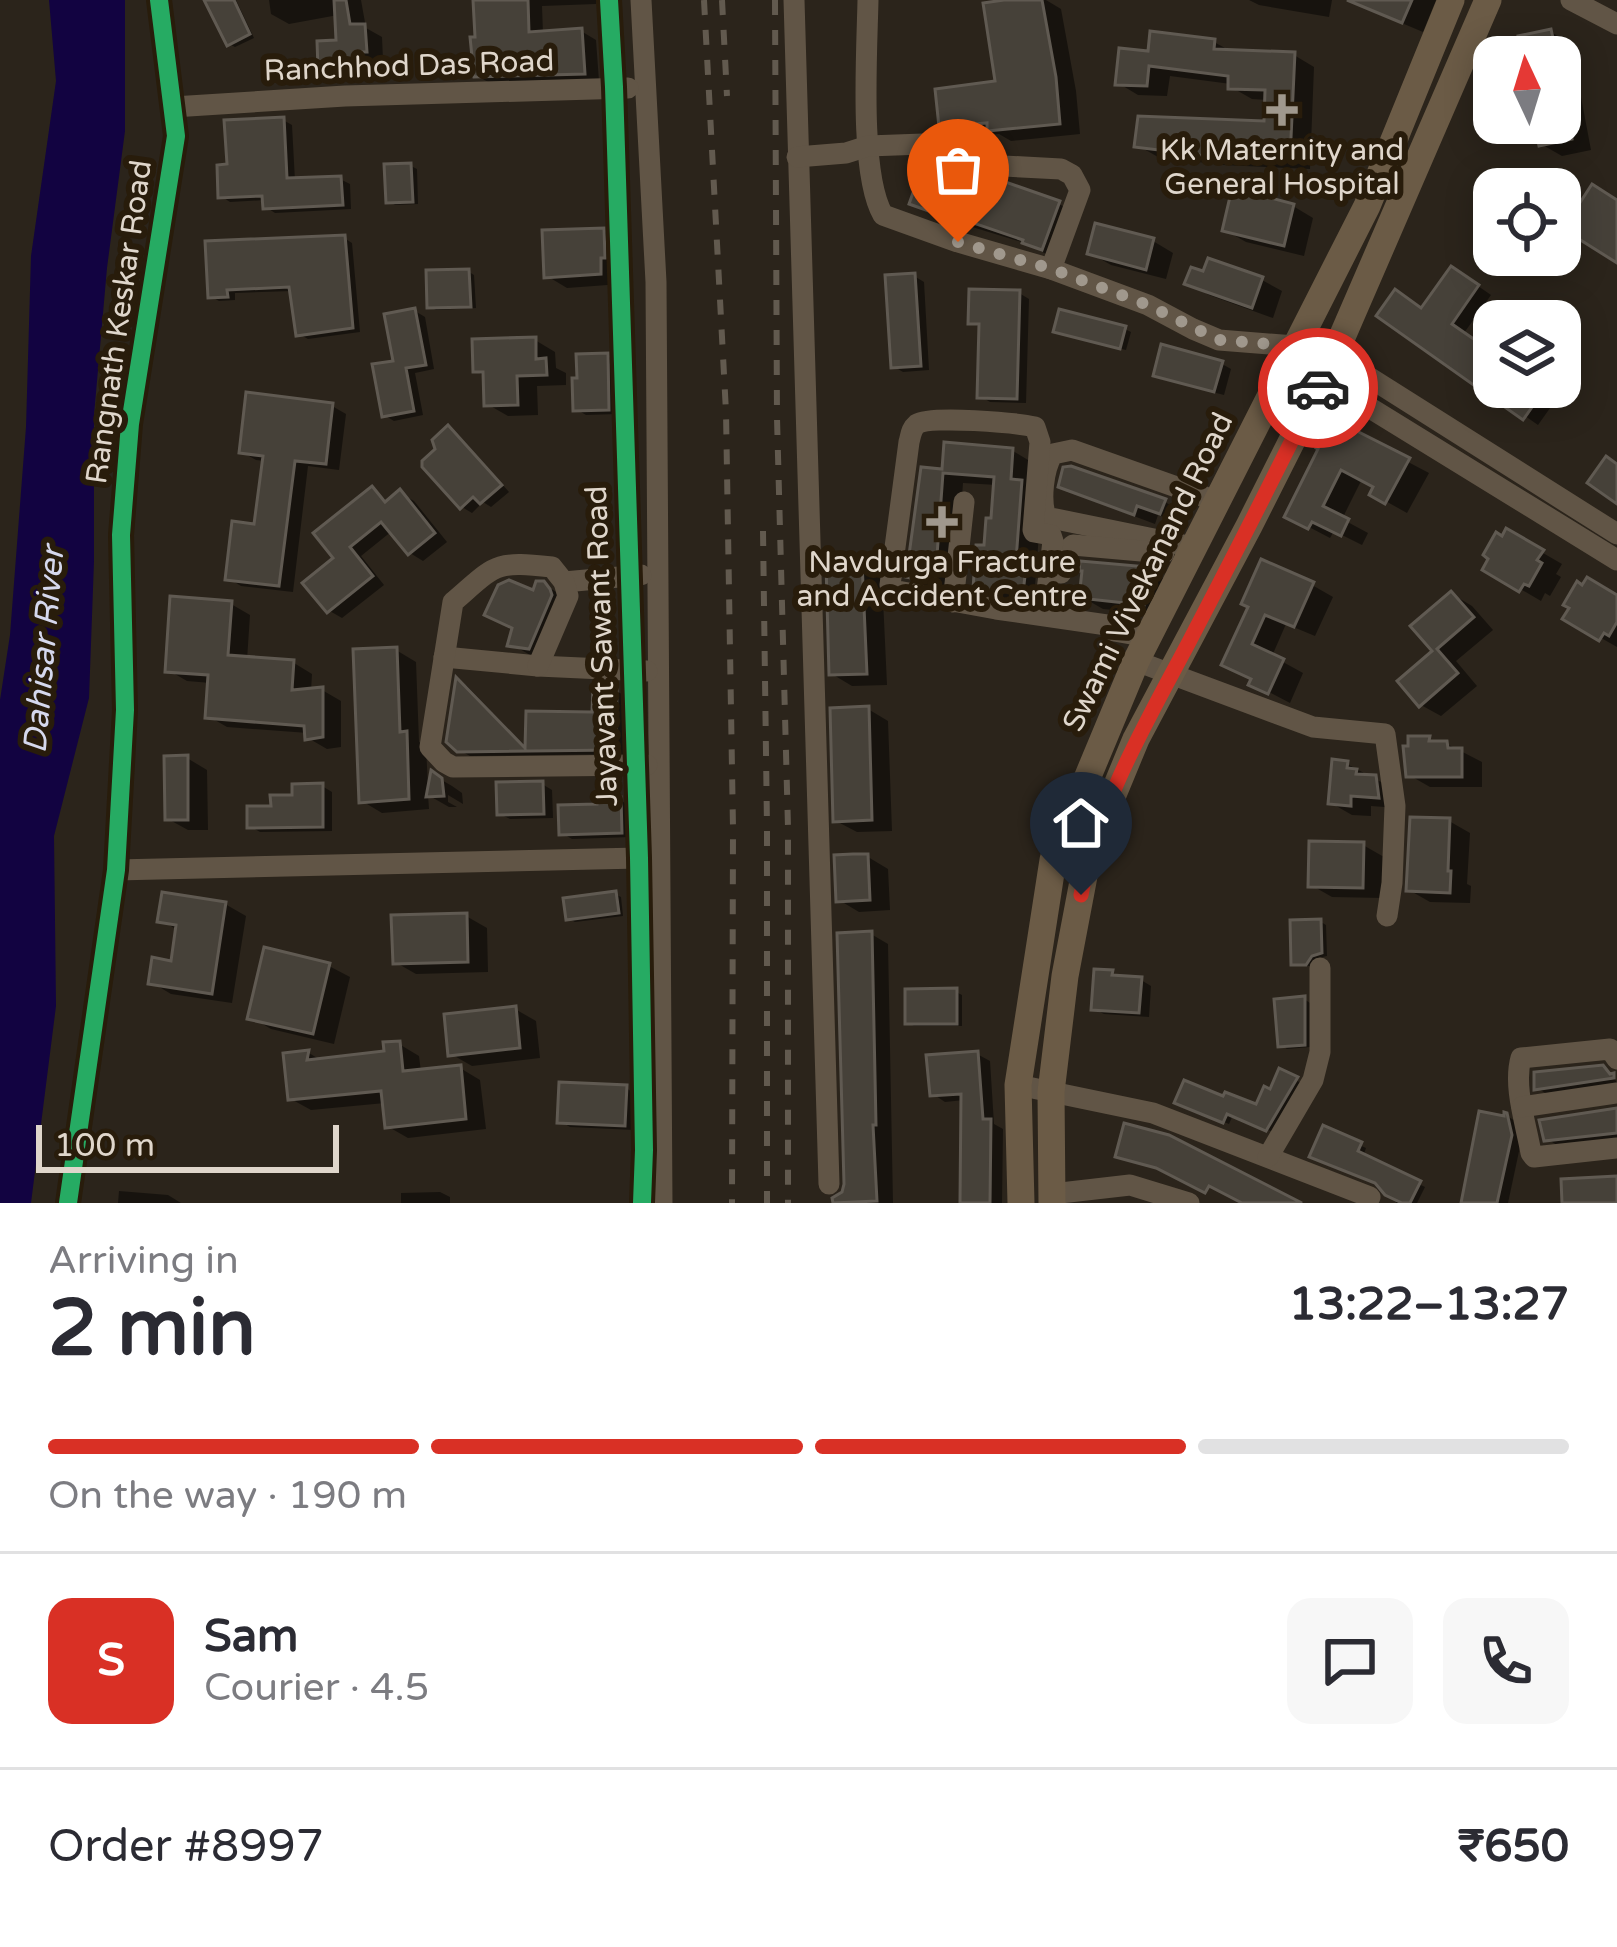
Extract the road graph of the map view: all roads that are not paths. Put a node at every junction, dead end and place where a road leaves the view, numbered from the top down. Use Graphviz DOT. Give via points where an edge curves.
graph roads {
  1 [pos="159,0"];
  2 [pos="609,0"];
  3 [pos="641,0"];
  4 [pos="794,0"];
  5 [pos="868,0"];
  6 [pos="1450,0"];
  7 [pos="1488,0"];
  8 [pos="1571,0"];
  9 [pos="1617,24"];
  10 [pos="614,87"];
  11 [pos="646,95"];
  12 [pos="173,107"];
  13 [pos="868,146"];
  14 [pos="797,157"];
  15 [pos="1366,206"];
  16 [pos="1392,221"];
  17 [pos="1052,269"];
  18 [pos="1295,346"];
  19 [pos="1335,371"];
  20 [pos="1216,501"];
  21 [pos="964,502"];
  22 [pos="1617,533"];
  23 [pos="1191,551"];
  24 [pos="1617,560"];
  25 [pos="658,573"];
  26 [pos="630,576"];
  27 [pos="564,582"];
  28 [pos="953,602"];
  29 [pos="1051,617"];
  30 [pos="1146,641"];
  31 [pos="444,657"];
  32 [pos="538,665"];
  33 [pos="633,671"];
  34 [pos="658,671"];
  35 [pos="1172,675"];
  36 [pos="648,764"];
  37 [pos="639,858"];
  38 [pos="116,870"];
  39 [pos="1387,916"];
  40 [pos="1320,968"];
  41 [pos="1617,1059"];
  42 [pos="1018,1084"];
  43 [pos="1052,1092"];
  44 [pos="1617,1093"];
  45 [pos="1522,1107"];
  46 [pos="1617,1148"];
  47 [pos="1268,1157"];
  48 [pos="829,1184"];
  49 [pos="1370,1197"];
  50 [pos="1052,1198"];
  51 [pos="68,1203"];
  52 [pos="642,1203"];
  53 [pos="662,1203"];
  54 [pos="1022,1203"];
  55 [pos="1189,1203"];
  1 -- 12 [label="street, Rangnath Keskar Road"];
  2 -- 10 [label="street, Jayavant Sawant Road"];
  3 -- 11 [label="street, Jayavant Sawant Road"];
  4 -- 14 [label="street"];
  5 -- 13 [label="street"];
  6 -- 15 [label="main road, Swami Vivekanand Road"];
  7 -- 16 [label="main road, Swami Vivekanand Road"];
  8 -- 9 [label="street"];
  10 -- 11 [label="street, Ranchhod Das Road"];
  10 -- 12 [label="street, Ranchhod Das Road"];
  10 -- 26 [label="street, Jayavant Sawant Road"];
  11 -- 25 [label="street, Jayavant Sawant Road"];
  12 -- 38 [label="street, Rangnath Keskar Road" via="176,136 123,513"];
  13 -- 14 [label="street"];
  13 -- 17 [label="street" via="883,215"];
  13 -- 17 [label="street" via="951,143 1004,166 1072,175 1080,190"];
  14 -- 48 [label="street"];
  15 -- 16 [label="street"];
  15 -- 18 [label="main road, Swami Vivekanand Road"];
  16 -- 19 [label="main road, Swami Vivekanand Road"];
  17 -- 18 [label="street" via="1219,340"];
  18 -- 19 [label="street"];
  18 -- 20 [label="main road, Swami Vivekanand Road"];
  19 -- 22 [label="street" via="1364,374"];
  19 -- 24 [label="street" via="1349,395"];
  19 -- 35 [label="main road, Swami Vivekanand Road"];
  20 -- 23 [label="main road, Swami Vivekanand Road"];
  20 -- 23 [label="street" via="1072,450 1047,463 1046,518"];
  21 -- 28 [label="street"];
  23 -- 29 [label="street" via="1067,547"];
  23 -- 30 [label="main road, Swami Vivekanand Road"];
  25 -- 26 [label="street"];
  25 -- 34 [label="street, Jayavant Sawant Road"];
  26 -- 27 [label="street"];
  26 -- 33 [label="street, Jayavant Sawant Road"];
  27 -- 31 [label="street" via="552,567 495,566 453,602"];
  27 -- 32 [label="street" via="568,596"];
  28 -- 29 [label="street"];
  28 -- 29 [label="street" via="890,586 911,433 931,421 1029,425 1040,442 1033,530 1052,537"];
  29 -- 30 [label="street"];
  30 -- 35 [label="street"];
  30 -- 42 [label="main road, Swami Vivekanand Road" via="1052,860"];
  31 -- 32 [label="street"];
  31 -- 36 [label="street" via="430,747 443,763"];
  32 -- 33 [label="street"];
  33 -- 34 [label="street"];
  33 -- 36 [label="street, Jayavant Sawant Road"];
  34 -- 36 [label="street, Jayavant Sawant Road"];
  35 -- 39 [label="street" via="1313,727 1384,734 1395,806"];
  35 -- 43 [label="main road, Swami Vivekanand Road" via="1088,855"];
  36 -- 37 [label="street, Jayavant Sawant Road"];
  36 -- 53 [label="street, Jayavant Sawant Road"];
  37 -- 38 [label="street"];
  37 -- 52 [label="street, Jayavant Sawant Road"];
  38 -- 51 [label="street, Rangnath Keskar Road"];
  40 -- 47 [label="street" via="1321,1052"];
  41 -- 45 [label="street" via="1610,1049 1521,1058"];
  42 -- 43 [label="street"];
  42 -- 54 [label="main road, Swami Vivekanand Road"];
  43 -- 47 [label="street" via="1153,1114"];
  43 -- 50 [label="main road, Swami Vivekanand Road"];
  44 -- 45 [label="street"];
  45 -- 46 [label="street" via="1534,1156"];
  47 -- 49 [label="street"];
  50 -- 55 [label="street" via="1130,1185"];
}
